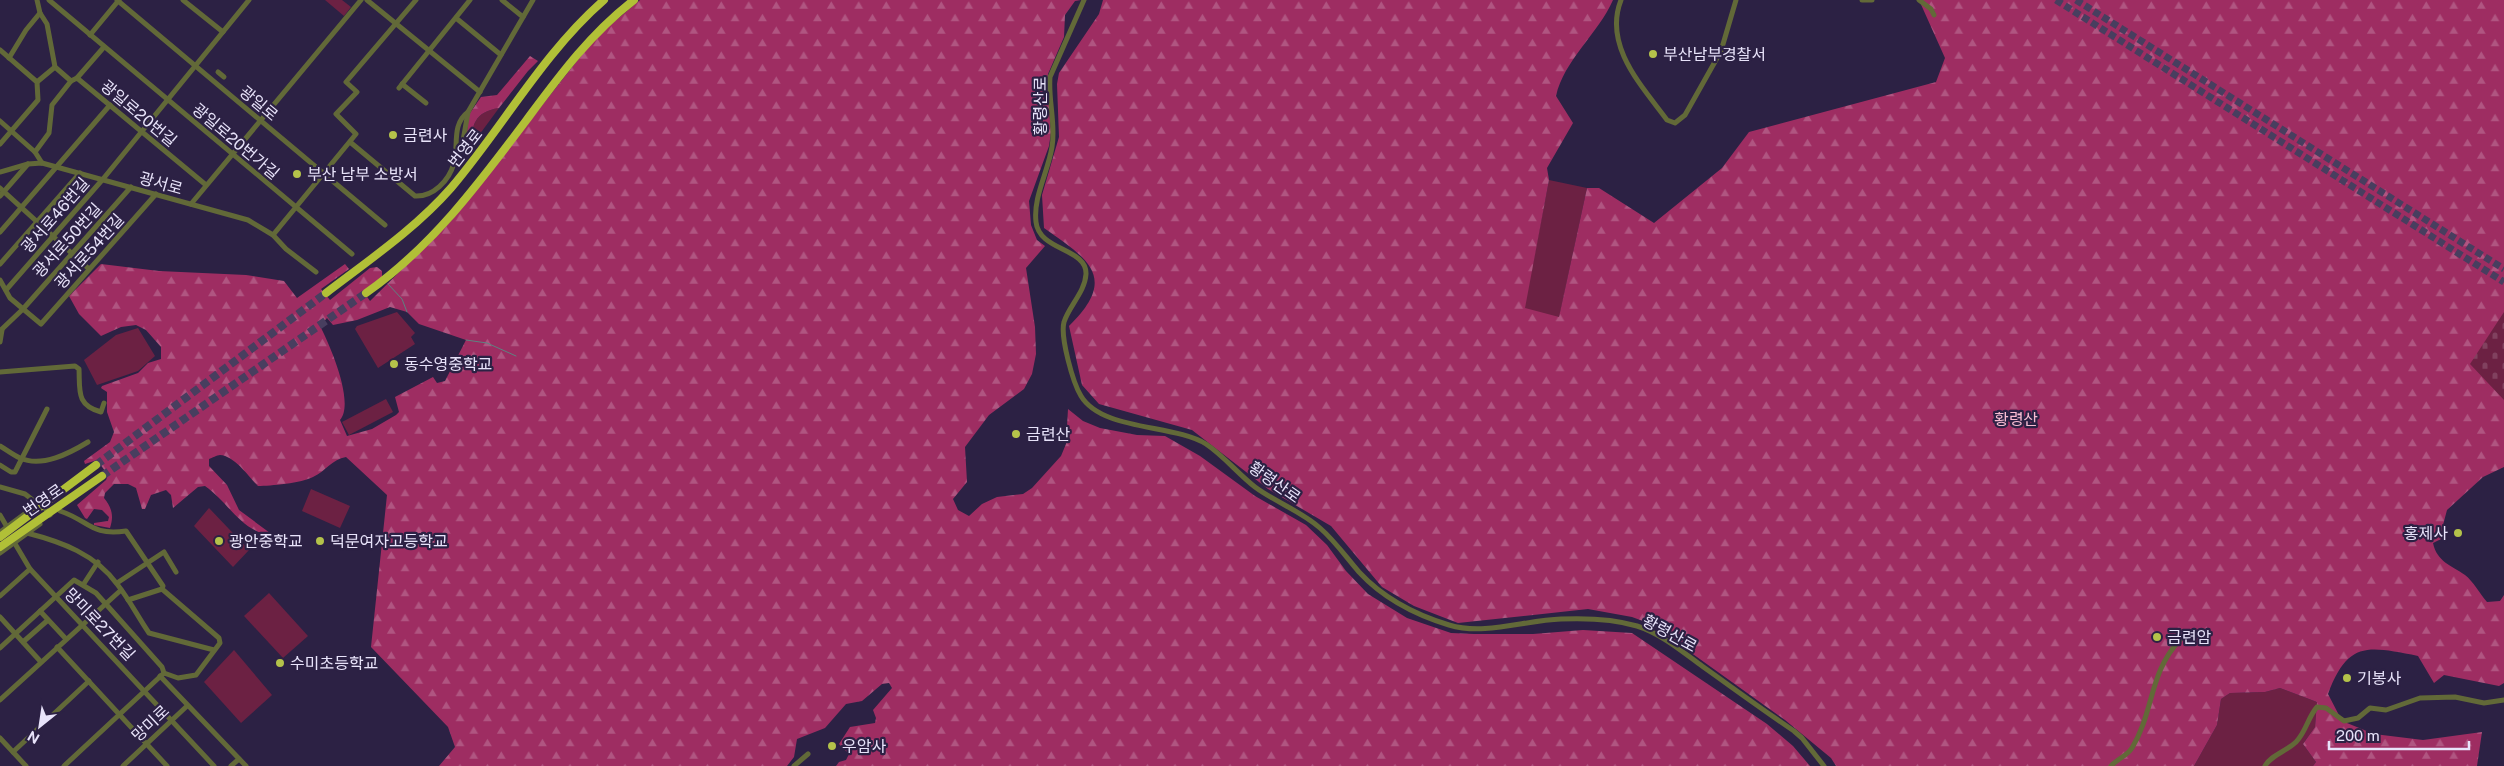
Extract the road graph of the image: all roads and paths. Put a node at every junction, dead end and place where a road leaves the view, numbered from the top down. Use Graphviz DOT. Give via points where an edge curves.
graph roads {
  1 [pos="37,0"];
  2 [pos="49,0"];
  3 [pos="118,0"];
  4 [pos="249,0"];
  5 [pos="361,0"];
  6 [pos="367,0"];
  7 [pos="416,0"];
  8 [pos="470,0"];
  9 [pos="502,0"];
  10 [pos="533,0"];
  11 [pos="604,0"];
  12 [pos="634,0"];
  13 [pos="1084,0"];
  14 [pos="1621,0"];
  15 [pos="1736,0"];
  16 [pos="1862,0"];
  17 [pos="1872,0"];
  18 [pos="1919,0"];
  19 [pos="183,1"];
  20 [pos="40,14"];
  21 [pos="1934,15"];
  22 [pos="523,17"];
  23 [pos="456,18"];
  24 [pos="396,24"];
  25 [pos="222,32"];
  26 [pos="90,35"];
  27 [pos="104,47"];
  28 [pos="0,50"];
  29 [pos="429,50"];
  30 [pos="501,55"];
  31 [pos="9,58"];
  32 [pos="195,66"];
  33 [pos="55,68"];
  34 [pos="218,72"];
  35 [pos="224,77"];
  36 [pos="74,80"];
  37 [pos="36,82"];
  38 [pos="480,92"];
  39 [pos="168,100"];
  40 [pos="426,104"];
  41 [pos="110,105"];
  42 [pos="468,112"];
  43 [pos="260,120"];
  44 [pos="0,121"];
  45 [pos="12,131"];
  46 [pos="142,132"];
  47 [pos="463,141"];
  48 [pos="350,142"];
  49 [pos="0,144"];
  50 [pos="35,152"];
  51 [pos="232,154"];
  52 [pos="42,163"];
  53 [pos="28,164"];
  54 [pos="58,167"];
  55 [pos="0,172"];
  56 [pos="80,173"];
  57 [pos="324,174"];
  58 [pos="103,180"];
  59 [pos="206,185"];
  60 [pos="131,187"];
  61 [pos="1,192"];
  62 [pos="156,194"];
  63 [pos="191,204"];
  64 [pos="21,207"];
  65 [pos="296,207"];
  66 [pos="37,222"];
  67 [pos="385,225"];
  68 [pos="0,232"];
  69 [pos="273,235"];
  70 [pos="53,236"];
  71 [pos="72,253"];
  72 [pos="352,254"];
  73 [pos="0,264"];
  74 [pos="89,269"];
  75 [pos="316,272"];
  76 [pos="0,280"];
  77 [pos="6,290"];
  78 [pos="326,293"];
  79 [pos="366,293"];
  80 [pos="23,309"];
  81 [pos="1,331"];
  82 [pos="0,342"];
  83 [pos="0,372"];
  84 [pos="104,403"];
  85 [pos="47,409"];
  86 [pos="88,442"];
  87 [pos="0,446"];
  88 [pos="22,459"];
  89 [pos="0,465"];
  90 [pos="96,465"];
  91 [pos="102,476"];
  92 [pos="0,487"];
  93 [pos="38,504"];
  94 [pos="60,511"];
  95 [pos="0,514"];
  96 [pos="7,527"];
  97 [pos="0,532"];
  98 [pos="27,533"];
  99 [pos="0,537"];
  100 [pos="14,542"];
  101 [pos="0,547"];
  102 [pos="0,553"];
  103 [pos="98,562"];
  104 [pos="147,563"];
  105 [pos="30,569"];
  106 [pos="176,572"];
  107 [pos="117,583"];
  108 [pos="83,585"];
  109 [pos="162,589"];
  110 [pos="121,590"];
  111 [pos="0,596"];
  112 [pos="56,597"];
  113 [pos="128,600"];
  114 [pos="106,604"];
  115 [pos="40,611"];
  116 [pos="0,616"];
  117 [pos="48,620"];
  118 [pos="83,624"];
  119 [pos="16,634"];
  120 [pos="66,639"];
  121 [pos="2180,640"];
  122 [pos="23,642"];
  123 [pos="57,647"];
  124 [pos="0,648"];
  125 [pos="214,650"];
  126 [pos="41,662"];
  127 [pos="162,675"];
  128 [pos="89,681"];
  129 [pos="145,690"];
  130 [pos="0,700"];
  131 [pos="2504,700"];
  132 [pos="187,706"];
  133 [pos="119,714"];
  134 [pos="172,721"];
  135 [pos="0,738"];
  136 [pos="146,744"];
  137 [pos="13,752"];
  138 [pos="808,754"];
  139 [pos="239,759"];
  140 [pos="26,766"];
  141 [pos="64,766"];
  142 [pos="123,766"];
  143 [pos="168,766"];
  144 [pos="214,766"];
  145 [pos="231,766"];
  146 [pos="246,766"];
  147 [pos="794,766"];
  148 [pos="1824,766"];
  149 [pos="2111,766"];
  150 [pos="2265,766"];
  1 -- 20 [label="street"];
  2 -- 26 [label="street, 광일로20번가길"];
  3 -- 26 [label="street, 광일로"];
  3 -- 32 [label="street, 광일로"];
  4 -- 25 [label="street, 광서로46번길"];
  5 -- 43 [label="street"];
  6 -- 24 [label="street"];
  7 -- 24 [label="street"];
  8 -- 23 [label="street"];
  9 -- 22 [label="street"];
  10 -- 22 [label="street"];
  11 -- 78 [label="highway, 번영로" via="564,41 440,200 400,236"];
  12 -- 79 [label="highway, 번영로" via="581,48 441,227"];
  13 -- 148 [label="street, 황령산로" via="1050,77 1054,124 1052,147 1036,204 1039,233 1084,264 1083,284 1064,322 1063,334 1082,398 1105,415 1192,437 1209,446 1253,485 1317,525 1375,588 1399,605 1458,628 1558,619 1589,619 1638,626 1675,646 1794,732"];
  14 -- 15 [label="street" via="1617,25 1625,63 1667,120 1675,123 1685,115 1721,51"];
  16 -- 17 [label="street"];
  18 -- 21 [label="street"];
  19 -- 25 [label="street"];
  20 -- 31 [label="street"];
  20 -- 33 [label="street" via="47,24"];
  22 -- 30 [label="street"];
  23 -- 29 [label="street"];
  23 -- 30 [label="street"];
  24 -- 29 [label="street"];
  24 -- 48 [label="street" via="346,82 357,92 336,114 356,134"];
  25 -- 32 [label="street, 광서로46번길"];
  26 -- 27 [label="street, 광일로20번가길"];
  27 -- 36 [label="street"];
  27 -- 39 [label="street, 광일로20번가길"];
  28 -- 31 [label="street"];
  29 -- 38 [label="street"];
  29 -- 40 [label="street" via="401,86"];
  30 -- 38 [label="street"];
  31 -- 37 [label="street"];
  32 -- 39 [label="street, 광서로46번길"];
  32 -- 43 [label="street, 광일로"];
  33 -- 36 [label="street, 광일로20번길"];
  33 -- 37 [label="street"];
  34 -- 35 [label="street"];
  36 -- 41 [label="street, 광일로20번길"];
  36 -- 50 [label="street" via="52,105 49,133"];
  37 -- 45 [label="street" via="38,100"];
  38 -- 42 [label="street"];
  39 -- 46 [label="street, 광서로46번길"];
  39 -- 51 [label="street, 광일로20번가길"];
  41 -- 46 [label="street, 광일로20번길"];
  41 -- 54 [label="street"];
  42 -- 47 [label="street"];
  42 -- 48 [label="street" via="459,122 454,163 445,180 433,192 422,196 415,196"];
  43 -- 51 [label="street"];
  43 -- 57 [label="street, 광일로"];
  44 -- 45 [label="street"];
  45 -- 49 [label="street"];
  45 -- 50 [label="street"];
  46 -- 58 [label="street, 광서로46번길"];
  46 -- 59 [label="street, 광일로20번길"];
  48 -- 57 [label="street"];
  50 -- 52 [label="street"];
  51 -- 59 [label="street"];
  51 -- 65 [label="street, 광일로20번가길"];
  52 -- 53 [label="street, 광서로"];
  52 -- 54 [label="street, 광서로"];
  53 -- 55 [label="street, 광서로"];
  53 -- 61 [label="street"];
  54 -- 56 [label="street, 광서로"];
  54 -- 64 [label="street"];
  56 -- 58 [label="street, 광서로"];
  56 -- 66 [label="street"];
  57 -- 65 [label="street"];
  57 -- 67 [label="street, 광일로"];
  58 -- 60 [label="street, 광서로"];
  58 -- 70 [label="street, 광서로46번길"];
  59 -- 63 [label="street"];
  60 -- 62 [label="street, 광서로"];
  60 -- 71 [label="street, 광서로50번길"];
  61 -- 64 [label="street"];
  62 -- 63 [label="street, 광서로"];
  62 -- 74 [label="street, 광서로54번길"];
  63 -- 69 [label="street, 광서로" via="248,220"];
  64 -- 66 [label="street"];
  64 -- 68 [label="street"];
  65 -- 69 [label="street"];
  65 -- 72 [label="street, 광일로20번가길"];
  66 -- 70 [label="street"];
  66 -- 73 [label="street"];
  69 -- 75 [label="street, 광서로"];
  70 -- 71 [label="street"];
  70 -- 77 [label="street, 광서로46번길"];
  71 -- 74 [label="street"];
  71 -- 80 [label="street, 광서로50번길"];
  74 -- 80 [label="street, 광서로54번길" via="41,324"];
  76 -- 77 [label="street"];
  77 -- 80 [label="street"];
  80 -- 81 [label="street, 광서로50번길"];
  81 -- 82 [label="street"];
  83 -- 84 [label="street" via="75,366 84,404 101,412"];
  85 -- 88 [label="street"];
  86 -- 88 [label="street" via="70,453 48,460"];
  87 -- 88 [label="street"];
  88 -- 89 [label="street" via="14,474"];
  90 -- 99 [label="highway, 번영로"];
  91 -- 101 [label="highway, 번영로"];
  92 -- 93 [label="street" via="26,494"];
  93 -- 96 [label="street"];
  93 -- 98 [label="street" via="42,504 50,515"];
  94 -- 104 [label="street" via="108,534 126,532"];
  95 -- 96 [label="street"];
  96 -- 97 [label="street"];
  98 -- 100 [label="street"];
  98 -- 103 [label="street" via="59,541"];
  100 -- 102 [label="street"];
  100 -- 105 [label="street, 망미로27번길"];
  103 -- 107 [label="street"];
  103 -- 108 [label="street"];
  104 -- 106 [label="street" via="164,552"];
  104 -- 107 [label="street"];
  104 -- 109 [label="street"];
  105 -- 111 [label="street"];
  105 -- 112 [label="street, 망미로27번길"];
  107 -- 110 [label="street"];
  108 -- 112 [label="street, 망미로" via="74,580"];
  108 -- 114 [label="street, 망미로"];
  109 -- 113 [label="street"];
  109 -- 125 [label="street" via="219,638 220,643"];
  110 -- 113 [label="street"];
  110 -- 114 [label="street"];
  112 -- 115 [label="street"];
  112 -- 118 [label="street, 망미로27번길"];
  113 -- 125 [label="street" via="149,633"];
  114 -- 118 [label="street"];
  114 -- 127 [label="street, 망미로" via="162,667"];
  115 -- 117 [label="street"];
  115 -- 119 [label="street"];
  116 -- 119 [label="street"];
  117 -- 120 [label="street"];
  117 -- 122 [label="street"];
  118 -- 120 [label="street"];
  118 -- 129 [label="street, 망미로27번길"];
  119 -- 122 [label="street"];
  119 -- 124 [label="street"];
  120 -- 123 [label="street"];
  121 -- 149 [label="street" via="2167,653 2160,668 2153,685 2150,708 2132,748"];
  122 -- 126 [label="street"];
  123 -- 126 [label="street"];
  123 -- 128 [label="street"];
  125 -- 127 [label="street" via="196,675 178,678"];
  126 -- 130 [label="street"];
  127 -- 129 [label="street"];
  127 -- 132 [label="street, 망미로"];
  128 -- 133 [label="street"];
  128 -- 137 [label="street"];
  129 -- 133 [label="street"];
  129 -- 134 [label="street, 망미로27번길"];
  131 -- 150 [label="street" via="2420,698 2386,710 2370,708 2358,718 2344,721 2326,708 2317,708 2298,740 2268,759"];
  132 -- 134 [label="street, 망미로"];
  132 -- 139 [label="street"];
  133 -- 136 [label="street"];
  133 -- 141 [label="street"];
  134 -- 136 [label="street, 망미로"];
  134 -- 144 [label="street, 망미로27번길"];
  135 -- 137 [label="street"];
  136 -- 142 [label="street, 망미로"];
  136 -- 143 [label="street"];
  137 -- 140 [label="street"];
  138 -- 147 [label="street"];
  139 -- 145 [label="street"];
  139 -- 146 [label="street"];
}
